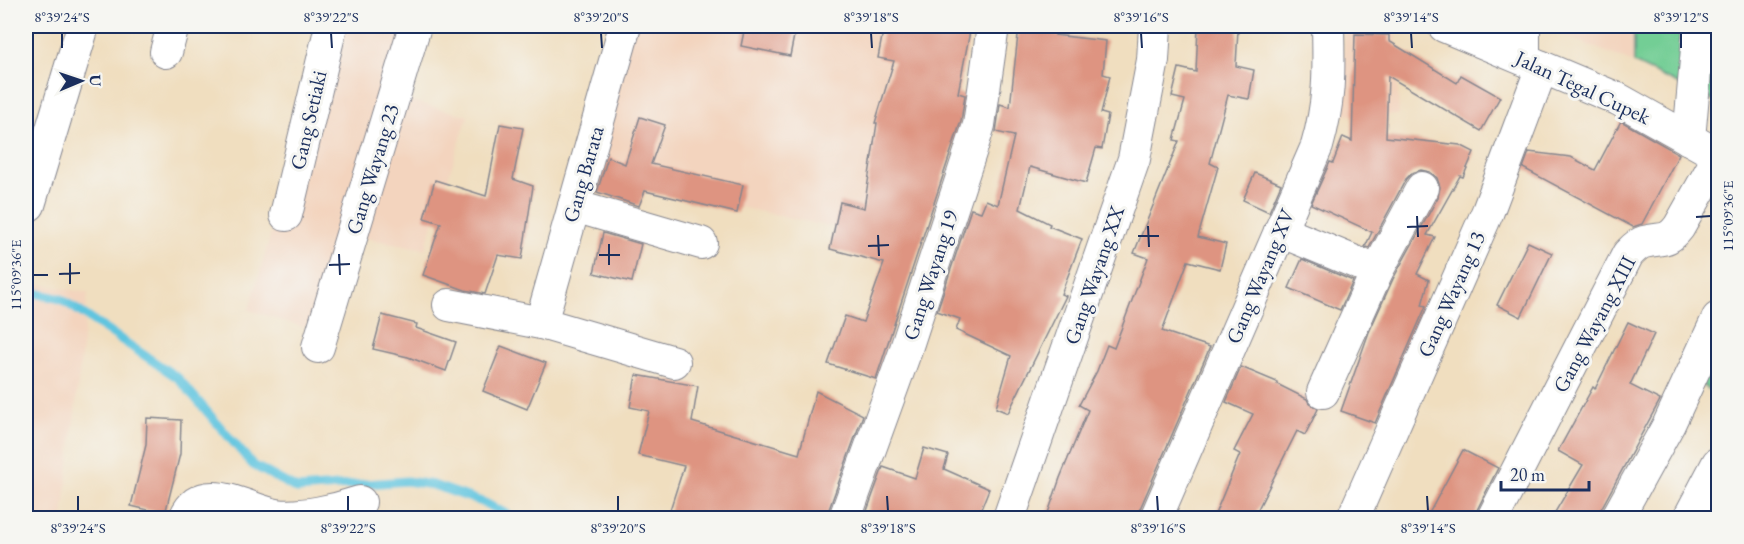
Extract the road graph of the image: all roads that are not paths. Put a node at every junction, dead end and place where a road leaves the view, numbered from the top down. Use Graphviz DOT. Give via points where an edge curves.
graph roads {
  1 [pos="83,26"];
  2 [pos="331,26"];
  3 [pos="416,26"];
  4 [pos="625,26"];
  5 [pos="993,26"];
  6 [pos="1155,26"];
  7 [pos="1328,26"];
  8 [pos="1444,26"];
  9 [pos="1524,26"];
  10 [pos="1699,26"];
  11 [pos="1533,63"];
  12 [pos="1689,139"];
  13 [pos="1719,157"];
  14 [pos="1422,188"];
  15 [pos="30,205"];
  16 [pos="574,206"];
  17 [pos="286,215"];
  18 [pos="1280,231"];
  19 [pos="701,243"];
  20 [pos="1377,271"];
  21 [pos="449,306"];
  22 [pos="1719,318"];
  23 [pos="541,323"];
  24 [pos="318,347"];
  25 [pos="674,362"];
  26 [pos="1323,392"];
  27 [pos="1719,463"];
  28 [pos="360,502"];
  29 [pos="185,519"];
  30 [pos="845,519"];
  31 [pos="1009,519"];
  32 [pos="1156,519"];
  33 [pos="1353,519"];
  34 [pos="1493,519"];
  35 [pos="1617,519"];
  36 [pos="1689,519"];
  1 -- 15 [label="street"];
  2 -- 17 [label="street, Gang Setiaki"];
  3 -- 24 [label="street, Gang Wayang 23"];
  4 -- 16 [label="street, Gang Barata"];
  5 -- 30 [label="street, Gang Wayang 19" via="976,135"];
  6 -- 31 [label="street, Gang Wayang XX" via="1154,60 1134,159"];
  7 -- 18 [label="street, Gang Wayang XV" via="1329,89 1325,118"];
  8 -- 11 [label="street, Jalan Tegal Cupek"];
  9 -- 11 [label="street"];
  10 -- 12 [label="street"];
  11 -- 12 [label="street, Jalan Tegal Cupek" via="1618,99"];
  11 -- 33 [label="street, Gang Wayang 13" via="1488,211"];
  12 -- 13 [label="street, Jalan Tegal Cupek"];
  13 -- 34 [label="street, Gang Wayang XIII" via="1672,237 1643,242 1628,254"];
  14 -- 20 [label="street"];
  16 -- 19 [label="street"];
  16 -- 23 [label="street, Gang Barata"];
  18 -- 20 [label="street"];
  18 -- 32 [label="street, Gang Wayang XV"];
  20 -- 26 [label="street"];
  21 -- 23 [label="street"];
  22 -- 35 [label="street" via="1669,424"];
  23 -- 25 [label="street"];
  27 -- 36 [label="street"];
  28 -- 29 [label="street" via="335,510 276,514 215,498 190,508"];
}
